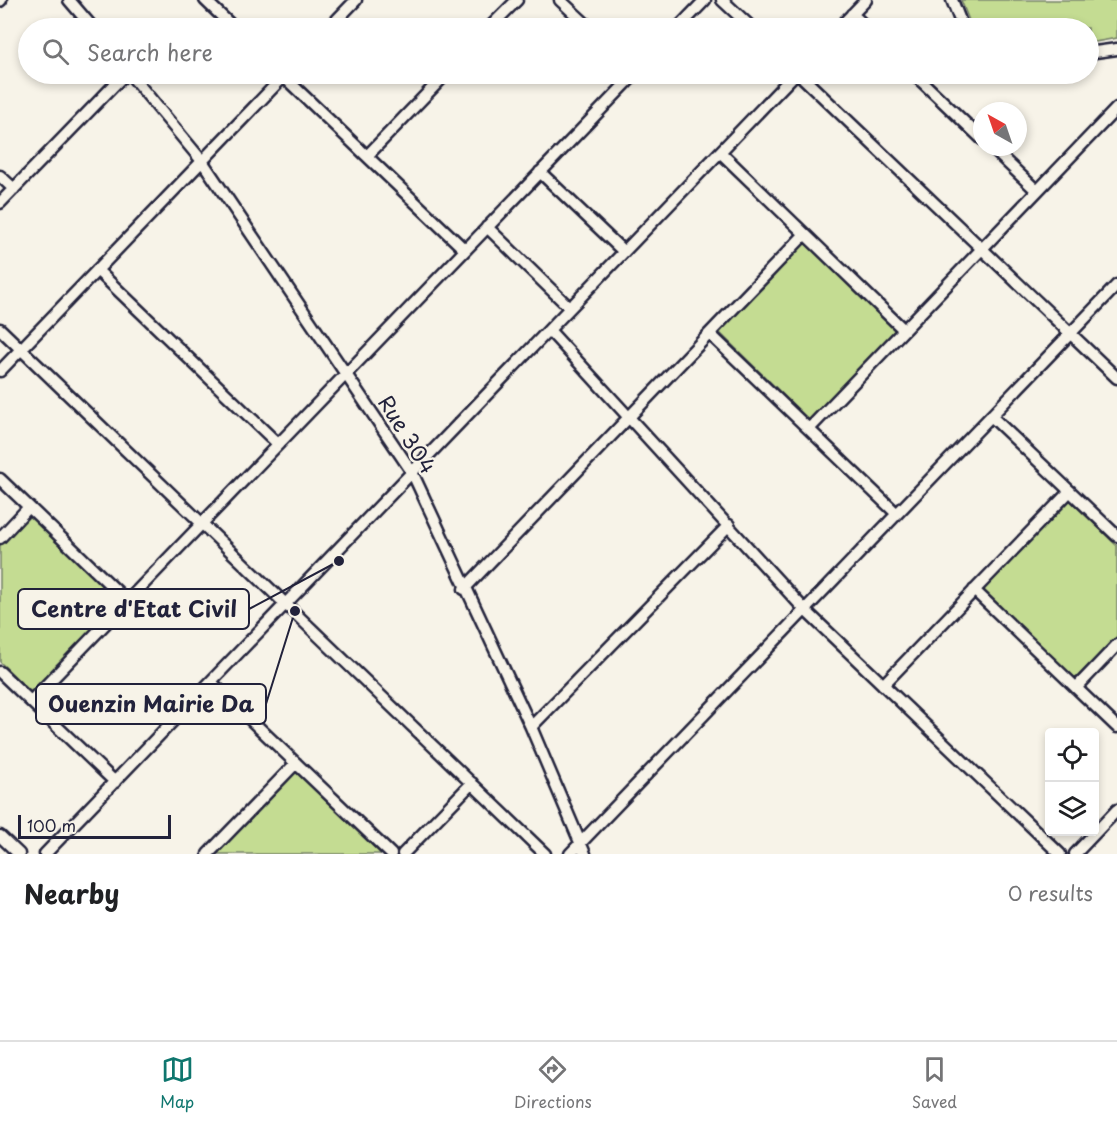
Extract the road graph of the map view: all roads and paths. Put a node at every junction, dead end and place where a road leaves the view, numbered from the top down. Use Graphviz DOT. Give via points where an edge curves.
graph roads {
  1 [pos="69,0"];
  2 [pos="205,0"];
  3 [pos="356,0"];
  4 [pos="516,0"];
  5 [pos="560,0"];
  6 [pos="705,0"];
  7 [pos="722,0"];
  8 [pos="866,0"];
  9 [pos="952,0"];
  10 [pos="852,14"];
  11 [pos="84,18"];
  12 [pos="224,18"];
  13 [pos="339,18"];
  14 [pos="499,18"];
  15 [pos="579,18"];
  16 [pos="688,18"];
  17 [pos="741,18"];
  18 [pos="848,18"];
  19 [pos="856,18"];
  20 [pos="959,18"];
  21 [pos="1117,49"];
  22 [pos="1099,52"];
  23 [pos="115,84"];
  24 [pos="138,84"];
  25 [pos="275,84"];
  26 [pos="294,84"];
  27 [pos="436,84"];
  28 [pos="625,84"];
  29 [pos="787,84"];
  30 [pos="808,84"];
  31 [pos="924,84"];
  32 [pos="1117,108"];
  33 [pos="973,130"];
  34 [pos="720,152"];
  35 [pos="367,156"];
  36 [pos="1000,156"];
  37 [pos="202,161"];
  38 [pos="540,172"];
  39 [pos="0,176"];
  40 [pos="14,189"];
  41 [pos="1037,191"];
  42 [pos="0,203"];
  43 [pos="487,228"];
  44 [pos="805,234"];
  45 [pos="982,249"];
  46 [pos="465,250"];
  47 [pos="624,252"];
  48 [pos="97,270"];
  49 [pos="1117,285"];
  50 [pos="570,308"];
  51 [pos="0,329"];
  52 [pos="549,330"];
  53 [pos="904,330"];
  54 [pos="710,334"];
  55 [pos="1070,334"];
  56 [pos="21,349"];
  57 [pos="0,371"];
  58 [pos="346,374"];
  59 [pos="1117,378"];
  60 [pos="991,416"];
  61 [pos="629,417"];
  62 [pos="809,429"];
  63 [pos="278,444"];
  64 [pos="412,472"];
  65 [pos="0,479"];
  66 [pos="1070,491"];
  67 [pos="29,507"];
  68 [pos="897,514"];
  69 [pos="202,524"];
  70 [pos="729,525"];
  71 [pos="1117,536"];
  72 [pos="0,538"];
  73 [pos="464,589"];
  74 [pos="974,590"];
  75 [pos="127,601"];
  76 [pos="285,604"];
  77 [pos="805,610"];
  78 [pos="1117,645"];
  79 [pos="0,672"];
  80 [pos="211,682"];
  81 [pos="883,685"];
  82 [pos="1076,687"];
  83 [pos="31,701"];
  84 [pos="531,727"];
  85 [pos="1117,727"];
  86 [pos="296,763"];
  87 [pos="114,782"];
  88 [pos="472,783"];
  89 [pos="1117,810"];
  90 [pos="0,836"];
  91 [pos="582,849"];
  92 [pos="19,854"];
  93 [pos="45,854"];
  94 [pos="208,854"];
  95 [pos="391,854"];
  96 [pos="403,854"];
  97 [pos="545,854"];
  98 [pos="570,854"];
  99 [pos="1059,854"];
  100 [pos="1075,854"];
  1 -- 11 [label="street"];
  2 -- 12 [label="street"];
  3 -- 13 [label="street"];
  4 -- 14 [label="street"];
  5 -- 15 [label="street"];
  6 -- 16 [label="street"];
  7 -- 17 [label="street"];
  8 -- 10 [label="street"];
  9 -- 20 [label="street"];
  10 -- 18 [label="street"];
  10 -- 19 [label="street"];
  21 -- 22 [label="street"];
  23 -- 40 [label="street"];
  24 -- 37 [label="street, Rue 304"];
  25 -- 37 [label="street"];
  26 -- 35 [label="street"];
  27 -- 35 [label="street"];
  28 -- 38 [label="street"];
  29 -- 34 [label="street"];
  30 -- 45 [label="street"];
  31 -- 33 [label="street"];
  32 -- 41 [label="street"];
  34 -- 44 [label="street"];
  34 -- 47 [label="street"];
  35 -- 46 [label="street"];
  36 -- 41 [label="street"];
  37 -- 48 [label="street"];
  37 -- 58 [label="street, Rue 304"];
  38 -- 43 [label="street"];
  38 -- 47 [label="street"];
  39 -- 40 [label="street"];
  40 -- 42 [label="street"];
  41 -- 45 [label="street"];
  43 -- 46 [label="street"];
  43 -- 50 [label="street"];
  44 -- 53 [label="street"];
  44 -- 54 [label="street"];
  45 -- 53 [label="street"];
  45 -- 55 [label="street"];
  46 -- 58 [label="street"];
  47 -- 50 [label="street"];
  48 -- 56 [label="street"];
  48 -- 63 [label="street"];
  49 -- 55 [label="street"];
  50 -- 52 [label="street"];
  51 -- 56 [label="street"];
  52 -- 61 [label="street"];
  52 -- 64 [label="street"];
  53 -- 62 [label="street"];
  54 -- 61 [label="street"];
  54 -- 62 [label="street"];
  55 -- 59 [label="street"];
  55 -- 60 [label="street"];
  56 -- 57 [label="street"];
  56 -- 69 [label="street"];
  58 -- 63 [label="street"];
  58 -- 64 [label="street, Rue 304"];
  60 -- 66 [label="street"];
  60 -- 68 [label="street"];
  61 -- 70 [label="street"];
  61 -- 73 [label="street"];
  62 -- 68 [label="street"];
  63 -- 69 [label="street"];
  64 -- 73 [label="street, Rue 304"];
  64 -- 76 [label="street"];
  65 -- 67 [label="street"];
  66 -- 71 [label="street"];
  66 -- 74 [label="street"];
  67 -- 72 [label="street"];
  67 -- 75 [label="street"];
  68 -- 77 [label="street"];
  69 -- 75 [label="street"];
  69 -- 76 [label="street"];
  70 -- 77 [label="street"];
  70 -- 84 [label="street"];
  73 -- 84 [label="street, Rue 304"];
  74 -- 81 [label="street"];
  74 -- 82 [label="street"];
  75 -- 83 [label="street"];
  76 -- 80 [label="street"];
  76 -- 88 [label="street"];
  77 -- 81 [label="street"];
  77 -- 91 [label="street"];
  78 -- 82 [label="street"];
  79 -- 83 [label="street"];
  80 -- 86 [label="street"];
  80 -- 87 [label="street"];
  81 -- 99 [label="street"];
  82 -- 85 [label="street"];
  83 -- 87 [label="street"];
  84 -- 91 [label="street, Rue 304"];
  86 -- 94 [label="street"];
  86 -- 95 [label="street"];
  87 -- 93 [label="street"];
  88 -- 96 [label="street"];
  88 -- 97 [label="street"];
  89 -- 100 [label="street"];
  90 -- 92 [label="street"];
  91 -- 98 [label="street"];
}
